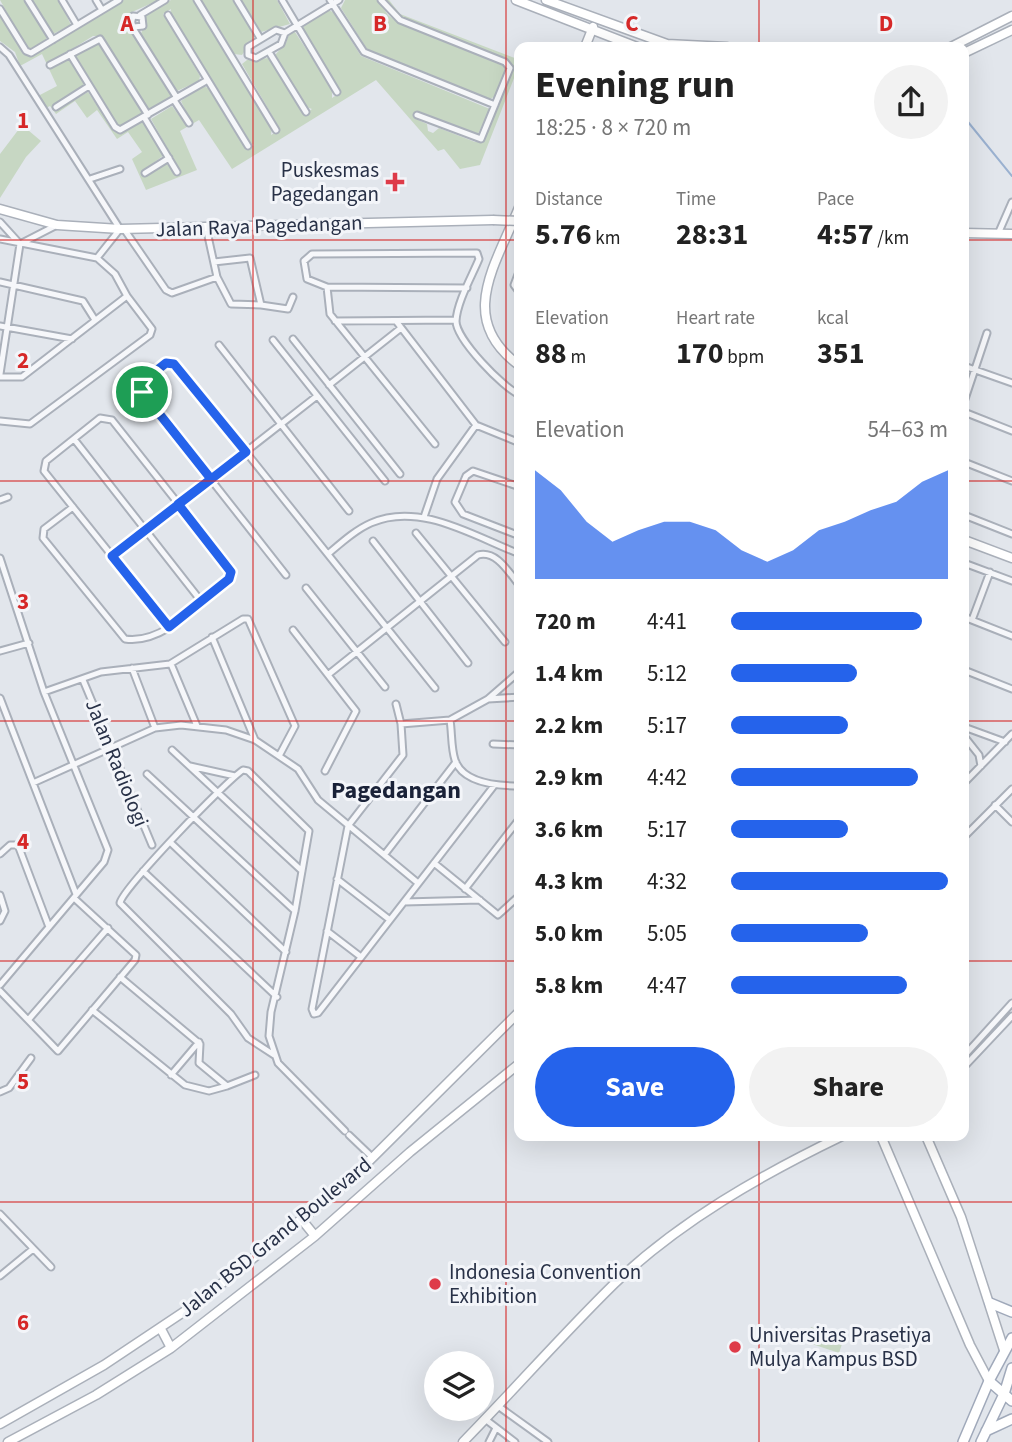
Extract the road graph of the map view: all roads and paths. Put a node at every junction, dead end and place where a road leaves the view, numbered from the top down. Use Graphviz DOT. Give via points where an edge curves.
graph roads {
  1 [pos="28,0"];
  2 [pos="62,0"];
  3 [pos="96,0"];
  4 [pos="119,0"];
  5 [pos="165,0"];
  6 [pos="197,0"];
  7 [pos="237,0"];
  8 [pos="282,0"];
  9 [pos="382,0"];
  10 [pos="516,0"];
  11 [pos="546,0"];
  12 [pos="334,1"];
  13 [pos="0,9"];
  14 [pos="102,10"];
  15 [pos="167,15"];
  16 [pos="1012,16"];
  17 [pos="596,19"];
  18 [pos="77,25"];
  19 [pos="297,25"];
  20 [pos="1012,30"];
  21 [pos="591,31"];
  22 [pos="285,33"];
  23 [pos="260,38"];
  24 [pos="53,40"];
  25 [pos="586,42"];
  26 [pos="623,42"];
  27 [pos="661,42"];
  28 [pos="961,42"];
  29 [pos="0,47"];
  30 [pos="969,50"];
  31 [pos="269,51"];
  32 [pos="70,54"];
  33 [pos="248,55"];
  34 [pos="236,62"];
  35 [pos="50,65"];
  36 [pos="206,81"];
  37 [pos="89,86"];
  38 [pos="337,92"];
  39 [pos="176,99"];
  40 [pos="495,105"];
  41 [pos="56,107"];
  42 [pos="306,112"];
  43 [pos="417,115"];
  44 [pos="146,116"];
  45 [pos="434,122"];
  46 [pos="189,123"];
  47 [pos="276,130"];
  48 [pos="431,131"];
  49 [pos="248,146"];
  50 [pos="169,158"];
  51 [pos="120,169"];
  52 [pos="177,172"];
  53 [pos="145,173"];
  54 [pos="90,179"];
  55 [pos="1012,202"];
  56 [pos="0,209"];
  57 [pos="1009,214"];
  58 [pos="514,220"];
  59 [pos="514,221"];
  60 [pos="0,222"];
  61 [pos="57,225"];
  62 [pos="206,227"];
  63 [pos="122,229"];
  64 [pos="969,233"];
  65 [pos="998,234"];
  66 [pos="1012,234"];
  67 [pos="0,239"];
  68 [pos="20,244"];
  69 [pos="97,258"];
  70 [pos="214,262"];
  71 [pos="217,276"];
  72 [pos="0,282"];
  73 [pos="14,286"];
  74 [pos="327,287"];
  75 [pos="467,288"];
  76 [pos="127,296"];
  77 [pos="293,297"];
  78 [pos="261,305"];
  79 [pos="95,320"];
  80 [pos="456,320"];
  81 [pos="335,321"];
  82 [pos="396,321"];
  83 [pos="0,326"];
  84 [pos="8,328"];
  85 [pos="401,328"];
  86 [pos="987,333"];
  87 [pos="72,339"];
  88 [pos="293,339"];
  89 [pos="273,340"];
  90 [pos="219,345"];
  91 [pos="365,357"];
  92 [pos="514,362"];
  93 [pos="969,368"];
  94 [pos="976,370"];
  95 [pos="0,376"];
  96 [pos="1012,383"];
  97 [pos="329,385"];
  98 [pos="969,389"];
  99 [pos="514,391"];
  100 [pos="317,396"];
  101 [pos="969,414"];
  102 [pos="0,421"];
  103 [pos="281,424"];
  104 [pos="476,425"];
  105 [pos="1012,431"];
  106 [pos="74,439"];
  107 [pos="514,441"];
  108 [pos="435,444"];
  109 [pos="246,452"];
  110 [pos="969,464"];
  111 [pos="400,474"];
  112 [pos="211,479"];
  113 [pos="385,481"];
  114 [pos="1012,481"];
  115 [pos="514,485"];
  116 [pos="8,497"];
  117 [pos="0,500"];
  118 [pos="178,504"];
  119 [pos="73,507"];
  120 [pos="349,511"];
  121 [pos="424,517"];
  122 [pos="969,517"];
  123 [pos="145,530"];
  124 [pos="416,533"];
  125 [pos="1012,534"];
  126 [pos="514,535"];
  127 [pos="373,541"];
  128 [pos="969,542"];
  129 [pos="514,552"];
  130 [pos="328,554"];
  131 [pos="112,556"];
  132 [pos="0,558"];
  133 [pos="1012,558"];
  134 [pos="969,565"];
  135 [pos="3,571"];
  136 [pos="990,572"];
  137 [pos="286,575"];
  138 [pos="452,576"];
  139 [pos="514,579"];
  140 [pos="1012,581"];
  141 [pos="306,588"];
  142 [pos="201,601"];
  143 [pos="420,602"];
  144 [pos="969,619"];
  145 [pos="972,620"];
  146 [pos="169,627"];
  147 [pos="387,628"];
  148 [pos="293,630"];
  149 [pos="1012,636"];
  150 [pos="212,637"];
  151 [pos="505,642"];
  152 [pos="29,643"];
  153 [pos="0,651"];
  154 [pos="357,652"];
  155 [pos="468,663"];
  156 [pos="171,664"];
  157 [pos="132,668"];
  158 [pos="969,672"];
  159 [pos="330,674"];
  160 [pos="514,676"];
  161 [pos="83,680"];
  162 [pos="385,687"];
  163 [pos="435,688"];
  164 [pos="1012,689"];
  165 [pos="44,692"];
  166 [pos="514,697"];
  167 [pos="0,698"];
  168 [pos="488,699"];
  169 [pos="396,704"];
  170 [pos="8,719"];
  171 [pos="450,720"];
  172 [pos="0,723"];
  173 [pos="401,724"];
  174 [pos="197,726"];
  175 [pos="155,728"];
  176 [pos="969,729"];
  177 [pos="1012,734"];
  178 [pos="255,740"];
  179 [pos="969,742"];
  180 [pos="1005,742"];
  181 [pos="493,744"];
  182 [pos="514,745"];
  183 [pos="111,748"];
  184 [pos="172,750"];
  185 [pos="279,755"];
  186 [pos="456,762"];
  187 [pos="74,765"];
  188 [pos="188,765"];
  189 [pos="981,766"];
  190 [pos="326,771"];
  191 [pos="147,774"];
  192 [pos="235,776"];
  193 [pos="969,778"];
  194 [pos="33,783"];
  195 [pos="514,786"];
  196 [pos="492,787"];
  197 [pos="1012,789"];
  198 [pos="218,793"];
  199 [pos="995,805"];
  200 [pos="195,818"];
  201 [pos="1012,822"];
  202 [pos="348,826"];
  203 [pos="514,826"];
  204 [pos="969,832"];
  205 [pos="171,843"];
  206 [pos="152,845"];
  207 [pos="0,854"];
  208 [pos="384,854"];
  209 [pos="434,863"];
  210 [pos="143,871"];
  211 [pos="302,871"];
  212 [pos="337,879"];
  213 [pos="418,883"];
  214 [pos="465,889"];
  215 [pos="0,895"];
  216 [pos="75,896"];
  217 [pos="480,900"];
  218 [pos="514,901"];
  219 [pos="404,902"];
  220 [pos="295,911"];
  221 [pos="2,919"];
  222 [pos="390,920"];
  223 [pos="49,927"];
  224 [pos="108,928"];
  225 [pos="327,931"];
  226 [pos="286,952"];
  227 [pos="361,957"];
  228 [pos="120,977"];
  229 [pos="0,988"];
  230 [pos="276,997"];
  231 [pos="1012,1003"];
  232 [pos="92,1010"];
  233 [pos="1012,1016"];
  234 [pos="514,1017"];
  235 [pos="29,1019"];
  236 [pos="199,1042"];
  237 [pos="974,1047"];
  238 [pos="969,1052"];
  239 [pos="980,1052"];
  240 [pos="274,1055"];
  241 [pos="31,1058"];
  242 [pos="969,1062"];
  243 [pos="514,1068"];
  244 [pos="171,1075"];
  245 [pos="255,1075"];
  246 [pos="227,1086"];
  247 [pos="0,1092"];
  248 [pos="832,1141"];
  249 [pos="883,1141"];
  250 [pos="928,1141"];
  251 [pos="372,1157"];
  252 [pos="0,1214"];
  253 [pos="302,1220"];
  254 [pos="315,1236"];
  255 [pos="33,1249"];
  256 [pos="51,1267"];
  257 [pos="0,1276"];
  258 [pos="990,1303"];
  259 [pos="1012,1312"];
  260 [pos="161,1329"];
  261 [pos="1012,1338"];
  262 [pos="172,1348"];
  263 [pos="1004,1349"];
  264 [pos="1012,1366"];
  265 [pos="989,1381"];
  266 [pos="1004,1394"];
  267 [pos="1012,1401"];
  268 [pos="498,1406"];
  269 [pos="494,1410"];
  270 [pos="1012,1419"];
  271 [pos="483,1421"];
  272 [pos="487,1421"];
  273 [pos="0,1423"];
  274 [pos="496,1428"];
  275 [pos="986,1431"];
  276 [pos="8,1442"];
  277 [pos="463,1442"];
  278 [pos="489,1442"];
  279 [pos="515,1442"];
  280 [pos="548,1442"];
  281 [pos="963,1442"];
  282 [pos="981,1442"];
  1 -- 24 [label="street"];
  2 -- 18 [label="street"];
  3 -- 14 [label="street"];
  4 -- 14 [label="street"];
  5 -- 39 [label="street" via="131,18"];
  6 -- 34 [label="street"];
  7 -- 23 [label="street"];
  8 -- 19 [label="street"];
  9 -- 40 [label="street" via="400,20 508,63"];
  10 -- 21 [label="main road"];
  11 -- 17 [label="main road"];
  12 -- 19 [label="street"];
  12 -- 40 [label="street" via="364,52"];
  13 -- 24 [label="street" via="27,52"];
  14 -- 18 [label="street"];
  15 -- 36 [label="street"];
  16 -- 28 [label="main road"];
  17 -- 21 [label="main road"];
  17 -- 27 [label="main road"];
  18 -- 24 [label="street"];
  19 -- 22 [label="street"];
  19 -- 38 [label="street"];
  20 -- 30 [label="main road"];
  21 -- 25 [label="main road"];
  21 -- 26 [label="main road"];
  22 -- 23 [label="street" via="276,30"];
  22 -- 31 [label="street" via="284,42"];
  23 -- 33 [label="street" via="248,47"];
  29 -- 54 [label="street"];
  31 -- 33 [label="street" via="256,58"];
  31 -- 42 [label="street"];
  32 -- 35 [label="street"];
  32 -- 37 [label="street"];
  32 -- 44 [label="street" via="100,39"];
  33 -- 34 [label="street"];
  34 -- 47 [label="street"];
  36 -- 39 [label="street"];
  36 -- 49 [label="street"];
  37 -- 41 [label="street"];
  37 -- 44 [label="street" via="117,129"];
  39 -- 44 [label="street"];
  39 -- 46 [label="street"];
  40 -- 45 [label="street" via="479,139"];
  43 -- 45 [label="street"];
  44 -- 50 [label="street"];
  45 -- 48 [label="street"];
  50 -- 52 [label="street"];
  50 -- 53 [label="street"];
  51 -- 54 [label="street"];
  54 -- 63 [label="street"];
  55 -- 57 [label="street"];
  56 -- 61 [label="main road, Jalan Raya Pagedangan"];
  57 -- 65 [label="street"];
  58 -- 92 [label="main road" via="484,295 488,332"];
  59 -- 62 [label="main road, Jalan Raya Pagedangan, bridge"];
  60 -- 68 [label="street"];
  61 -- 63 [label="main road, Jalan Raya Pagedangan"];
  61 -- 68 [label="street"];
  62 -- 63 [label="main road, Jalan Raya Pagedangan"];
  62 -- 70 [label="street"];
  63 -- 69 [label="street"];
  63 -- 71 [label="street" via="169,293"];
  64 -- 65 [label="main road"];
  65 -- 66 [label="main road"];
  67 -- 68 [label="street"];
  68 -- 69 [label="street"];
  68 -- 73 [label="street"];
  69 -- 76 [label="street" via="115,274"];
  70 -- 71 [label="street"];
  70 -- 78 [label="street" via="250,258"];
  71 -- 78 [label="street" via="231,304"];
  72 -- 73 [label="street"];
  73 -- 79 [label="street" via="83,301"];
  73 -- 84 [label="street"];
  74 -- 75 [label="street"];
  74 -- 75 [label="street" via="307,279 307,256 474,251 480,258"];
  74 -- 81 [label="street" via="327,306"];
  75 -- 80 [label="street"];
  76 -- 79 [label="street"];
  76 -- 102 [label="street" via="152,329 150,335 30,424"];
  77 -- 78 [label="street" via="288,309"];
  79 -- 87 [label="street"];
  80 -- 82 [label="street"];
  80 -- 99 [label="street" via="458,332 500,383"];
  81 -- 82 [label="street"];
  81 -- 91 [label="street"];
  82 -- 85 [label="street"];
  83 -- 84 [label="street"];
  84 -- 87 [label="street"];
  84 -- 95 [label="street"];
  85 -- 91 [label="street"];
  85 -- 104 [label="street"];
  86 -- 94 [label="street"];
  87 -- 95 [label="street" via="22,377"];
  88 -- 97 [label="street"];
  89 -- 100 [label="street"];
  90 -- 103 [label="street"];
  91 -- 97 [label="street"];
  91 -- 108 [label="street"];
  93 -- 94 [label="street"];
  94 -- 96 [label="street"];
  94 -- 98 [label="street"];
  97 -- 111 [label="street"];
  100 -- 103 [label="street"];
  100 -- 113 [label="street"];
  101 -- 105 [label="street"];
  103 -- 109 [label="street"];
  103 -- 120 [label="street"];
  104 -- 107 [label="street"];
  104 -- 121 [label="street" via="439,476"];
  106 -- 118 [label="street" via="100,418 112,420"];
  106 -- 119 [label="street" via="44,465"];
  106 -- 123 [label="street"];
  109 -- 112 [label="street"];
  109 -- 112 [label="street" via="177,366 166,363 145,379 142,392"];
  109 -- 130 [label="street"];
  110 -- 114 [label="street"];
  112 -- 118 [label="street"];
  112 -- 137 [label="street"];
  115 -- 126 [label="street" via="473,471 466,476 455,502 463,514"];
  116 -- 117 [label="street"];
  118 -- 123 [label="street"];
  118 -- 142 [label="street" via="231,572 229,579"];
  119 -- 131 [label="street"];
  119 -- 146 [label="street" via="43,534 75,578 125,639 153,637"];
  121 -- 129 [label="street"];
  121 -- 130 [label="street" via="401,515 374,522"];
  122 -- 125 [label="street"];
  123 -- 131 [label="street"];
  123 -- 142 [label="street"];
  124 -- 138 [label="street"];
  127 -- 143 [label="street"];
  128 -- 133 [label="main road"];
  130 -- 147 [label="street"];
  131 -- 146 [label="street"];
  132 -- 135 [label="street"];
  134 -- 136 [label="street"];
  135 -- 152 [label="street"];
  136 -- 140 [label="street"];
  136 -- 145 [label="street"];
  138 -- 139 [label="street" via="487,553"];
  138 -- 143 [label="street"];
  138 -- 151 [label="street"];
  141 -- 154 [label="street"];
  142 -- 146 [label="street"];
  143 -- 147 [label="street"];
  143 -- 155 [label="street"];
  144 -- 145 [label="street"];
  145 -- 149 [label="street"];
  147 -- 154 [label="street"];
  147 -- 163 [label="street"];
  148 -- 159 [label="street"];
  150 -- 156 [label="street"];
  150 -- 178 [label="street"];
  150 -- 185 [label="street" via="243,619 252,622 295,726"];
  152 -- 153 [label="street"];
  152 -- 165 [label="street"];
  154 -- 159 [label="street"];
  154 -- 162 [label="street"];
  156 -- 157 [label="street"];
  156 -- 174 [label="street"];
  157 -- 161 [label="street"];
  157 -- 175 [label="street"];
  158 -- 164 [label="street"];
  159 -- 190 [label="street" via="356,711"];
  160 -- 168 [label="street"];
  161 -- 165 [label="street"];
  161 -- 183 [label="street, Jalan Radiologi"];
  165 -- 187 [label="street"];
  166 -- 168 [label="street"];
  167 -- 170 [label="street"];
  168 -- 171 [label="street"];
  169 -- 173 [label="street"];
  170 -- 172 [label="street"];
  170 -- 194 [label="street"];
  171 -- 173 [label="street"];
  171 -- 186 [label="street"];
  173 -- 202 [label="street" via="403,755"];
  174 -- 175 [label="street"];
  174 -- 178 [label="street"];
  175 -- 183 [label="street"];
  176 -- 180 [label="street"];
  177 -- 180 [label="street"];
  178 -- 185 [label="street"];
  179 -- 189 [label="street"];
  180 -- 189 [label="street"];
  181 -- 182 [label="street"];
  183 -- 187 [label="street"];
  183 -- 206 [label="street, Jalan Radiologi"];
  184 -- 188 [label="street"];
  185 -- 202 [label="street" via="305,776 318,800"];
  186 -- 196 [label="street"];
  186 -- 208 [label="street"];
  187 -- 194 [label="street"];
  187 -- 216 [label="street" via="108,850 104,862"];
  188 -- 192 [label="street"];
  188 -- 198 [label="street"];
  189 -- 193 [label="street"];
  191 -- 200 [label="street"];
  192 -- 198 [label="street"];
  192 -- 211 [label="street" via="248,771 307,828"];
  194 -- 216 [label="street"];
  195 -- 196 [label="street"];
  196 -- 209 [label="street"];
  197 -- 199 [label="street"];
  198 -- 200 [label="street"];
  198 -- 211 [label="street"];
  199 -- 201 [label="street"];
  199 -- 204 [label="street"];
  200 -- 205 [label="street"];
  200 -- 220 [label="street"];
  202 -- 208 [label="street"];
  202 -- 212 [label="street"];
  203 -- 214 [label="street"];
  205 -- 210 [label="street"];
  205 -- 226 [label="street"];
  207 -- 223 [label="street" via="10,845 18,845"];
  208 -- 213 [label="street"];
  209 -- 213 [label="street"];
  209 -- 214 [label="street"];
  210 -- 230 [label="street"];
  210 -- 240 [label="street" via="122,896 122,905 231,1014 248,1038"];
  211 -- 220 [label="street"];
  212 -- 222 [label="street"];
  212 -- 225 [label="street"];
  213 -- 219 [label="street"];
  214 -- 217 [label="street"];
  215 -- 221 [label="street"];
  216 -- 223 [label="street"];
  216 -- 224 [label="street"];
  217 -- 218 [label="street" via="500,916"];
  217 -- 219 [label="street"];
  219 -- 222 [label="street"];
  220 -- 226 [label="street"];
  222 -- 227 [label="street"];
  223 -- 229 [label="street"];
  224 -- 228 [label="street" via="136,955"];
  224 -- 235 [label="street"];
  225 -- 227 [label="street"];
  225 -- 227 [label="street" via="314,1014"];
  226 -- 230 [label="street"];
  228 -- 232 [label="street"];
  228 -- 236 [label="street"];
  229 -- 235 [label="street"];
  230 -- 240 [label="street" via="270,1029"];
  231 -- 237 [label="street"];
  232 -- 235 [label="street" via="58,1051"];
  232 -- 244 [label="street"];
  233 -- 239 [label="street"];
  234 -- 251 [label="main road, Jalan BSD Grand Boulevard"];
  236 -- 244 [label="street"];
  236 -- 246 [label="street" via="199,1063"];
  237 -- 238 [label="street"];
  237 -- 239 [label="street"];
  239 -- 242 [label="street"];
  240 -- 251 [label="street" via="285,1072"];
  241 -- 247 [label="street" via="9,1088"];
  243 -- 254 [label="main road, Jalan BSD Grand Boulevard"];
  244 -- 246 [label="street" via="194,1090"];
  245 -- 246 [label="street"];
  248 -- 268 [label="main road" via="724,1199 616,1282"];
  249 -- 265 [label="main road"];
  250 -- 258 [label="main road" via="961,1217"];
  251 -- 253 [label="main road, Jalan BSD Grand Boulevard"];
  252 -- 255 [label="street"];
  253 -- 254 [label="main road"];
  253 -- 260 [label="main road, Jalan BSD Grand Boulevard"];
  254 -- 262 [label="main road, Jalan BSD Grand Boulevard"];
  255 -- 256 [label="street"];
  255 -- 257 [label="street"];
  258 -- 259 [label="main road"];
  258 -- 263 [label="main road"];
  260 -- 262 [label="main road"];
  260 -- 273 [label="main road, Jalan BSD Grand Boulevard"];
  261 -- 263 [label="main road"];
  262 -- 276 [label="main road, Jalan BSD Grand Boulevard"];
  263 -- 264 [label="main road"];
  263 -- 265 [label="main road"];
  264 -- 266 [label="main road"];
  265 -- 266 [label="main road"];
  265 -- 281 [label="main road"];
  266 -- 267 [label="main road"];
  266 -- 275 [label="main road"];
  268 -- 269 [label="main road"];
  268 -- 280 [label="street"];
  270 -- 275 [label="main road"];
  271 -- 277 [label="main road"];
  272 -- 274 [label="street"];
  274 -- 278 [label="street"];
  274 -- 279 [label="street"];
  275 -- 282 [label="main road"];
}
